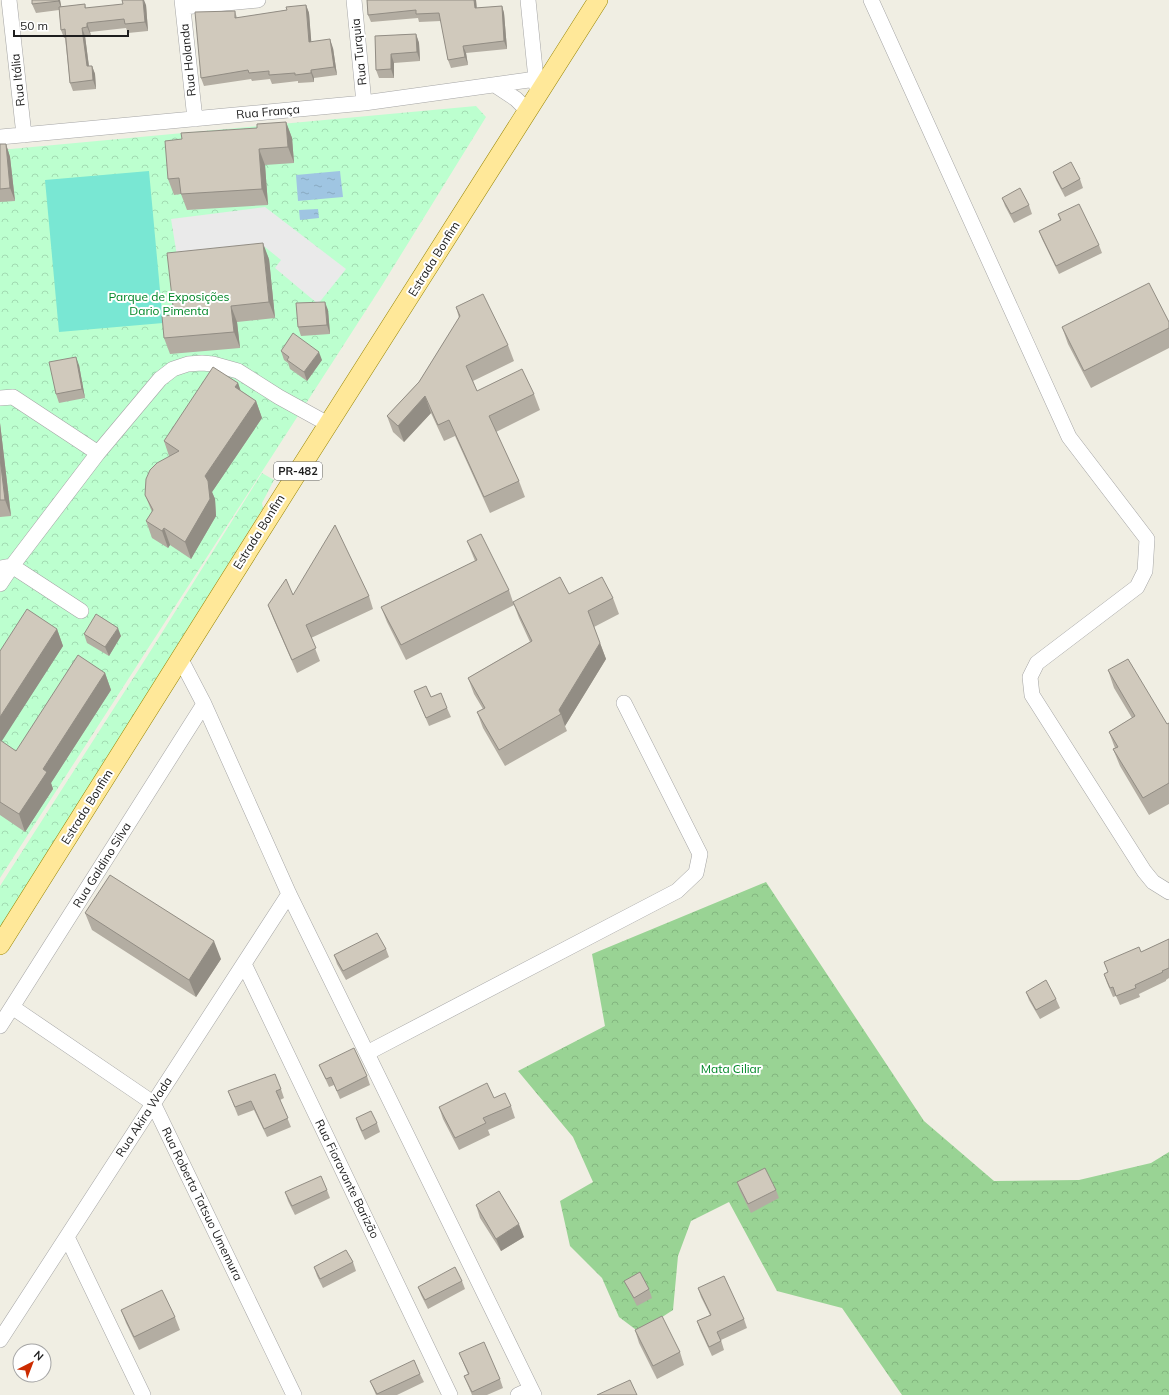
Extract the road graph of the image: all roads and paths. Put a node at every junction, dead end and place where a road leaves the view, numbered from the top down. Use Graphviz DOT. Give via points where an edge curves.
graph roads {
  1 [pos="9,0"];
  2 [pos="258,0"];
  3 [pos="354,0"];
  4 [pos="528,0"];
  5 [pos="598,0"];
  6 [pos="871,0"];
  7 [pos="182,4"];
  8 [pos="495,85"];
  9 [pos="537,87"];
  10 [pos="364,103"];
  11 [pos="528,111"];
  12 [pos="194,119"];
  13 [pos="24,135"];
  14 [pos="0,138"];
  15 [pos="0,398"];
  16 [pos="328,424"];
  17 [pos="98,453"];
  18 [pos="6,567"];
  19 [pos="0,584"];
  20 [pos="81,611"];
  21 [pos="180,658"];
  22 [pos="624,703"];
  23 [pos="204,704"];
  24 [pos="1169,892"];
  25 [pos="289,894"];
  26 [pos="0,944"];
  27 [pos="244,964"];
  28 [pos="12,1007"];
  29 [pos="0,1026"];
  30 [pos="367,1053"];
  31 [pos="154,1103"];
  32 [pos="67,1237"];
  33 [pos="0,1340"];
  34 [pos="528,1393"];
  35 [pos="143,1395"];
  36 [pos="294,1395"];
  37 [pos="450,1395"];
  1 -- 13 [label="street, Rua Itália"];
  2 -- 7 [label="street"];
  3 -- 10 [label="street, Rua Turquia"];
  4 -- 9 [label="street"];
  5 -- 9 [label="main road, Estrada Bonfim / PR-482"];
  6 -- 24 [label="street" via="1069,437 1147,539 1145,571 1137,587 1037,663 1030,677 1032,695 1144,871 1153,882"];
  7 -- 12 [label="street, Rua Holanda"];
  8 -- 9 [label="street, Rua França"];
  8 -- 10 [label="street, Rua França"];
  8 -- 11 [label="street"];
  9 -- 11 [label="main road, Estrada Bonfim / PR-482"];
  10 -- 12 [label="street, Rua França"];
  11 -- 16 [label="main road, Estrada Bonfim / PR-482"];
  12 -- 13 [label="street, Rua França"];
  13 -- 14 [label="street, Rua França"];
  15 -- 17 [label="street" via="13,397"];
  16 -- 17 [label="street" via="238,371 213,364 188,364 173,369 160,380"];
  16 -- 21 [label="main road, Estrada Bonfim / PR-482"];
  17 -- 18 [label="street"];
  18 -- 19 [label="street"];
  18 -- 20 [label="street"];
  21 -- 23 [label="street"];
  21 -- 26 [label="main road, Estrada Bonfim / PR-482"];
  22 -- 30 [label="street" via="700,854 696,873 677,891"];
  23 -- 25 [label="street"];
  23 -- 28 [label="street, Rua Galdino Silva"];
  25 -- 27 [label="street, Rua Akira Wada"];
  25 -- 30 [label="street"];
  27 -- 31 [label="street, Rua Akira Wada"];
  27 -- 37 [label="street, Rua Fioravante Barizão"];
  28 -- 29 [label="street, Rua Galdino Silva"];
  28 -- 31 [label="street"];
  30 -- 34 [label="street"];
  31 -- 32 [label="street, Rua Akira Wada"];
  31 -- 36 [label="street, Rua Roberta Tatsuo Umemura"];
  32 -- 33 [label="street, Rua Akira Wada"];
  32 -- 35 [label="street"];
}
